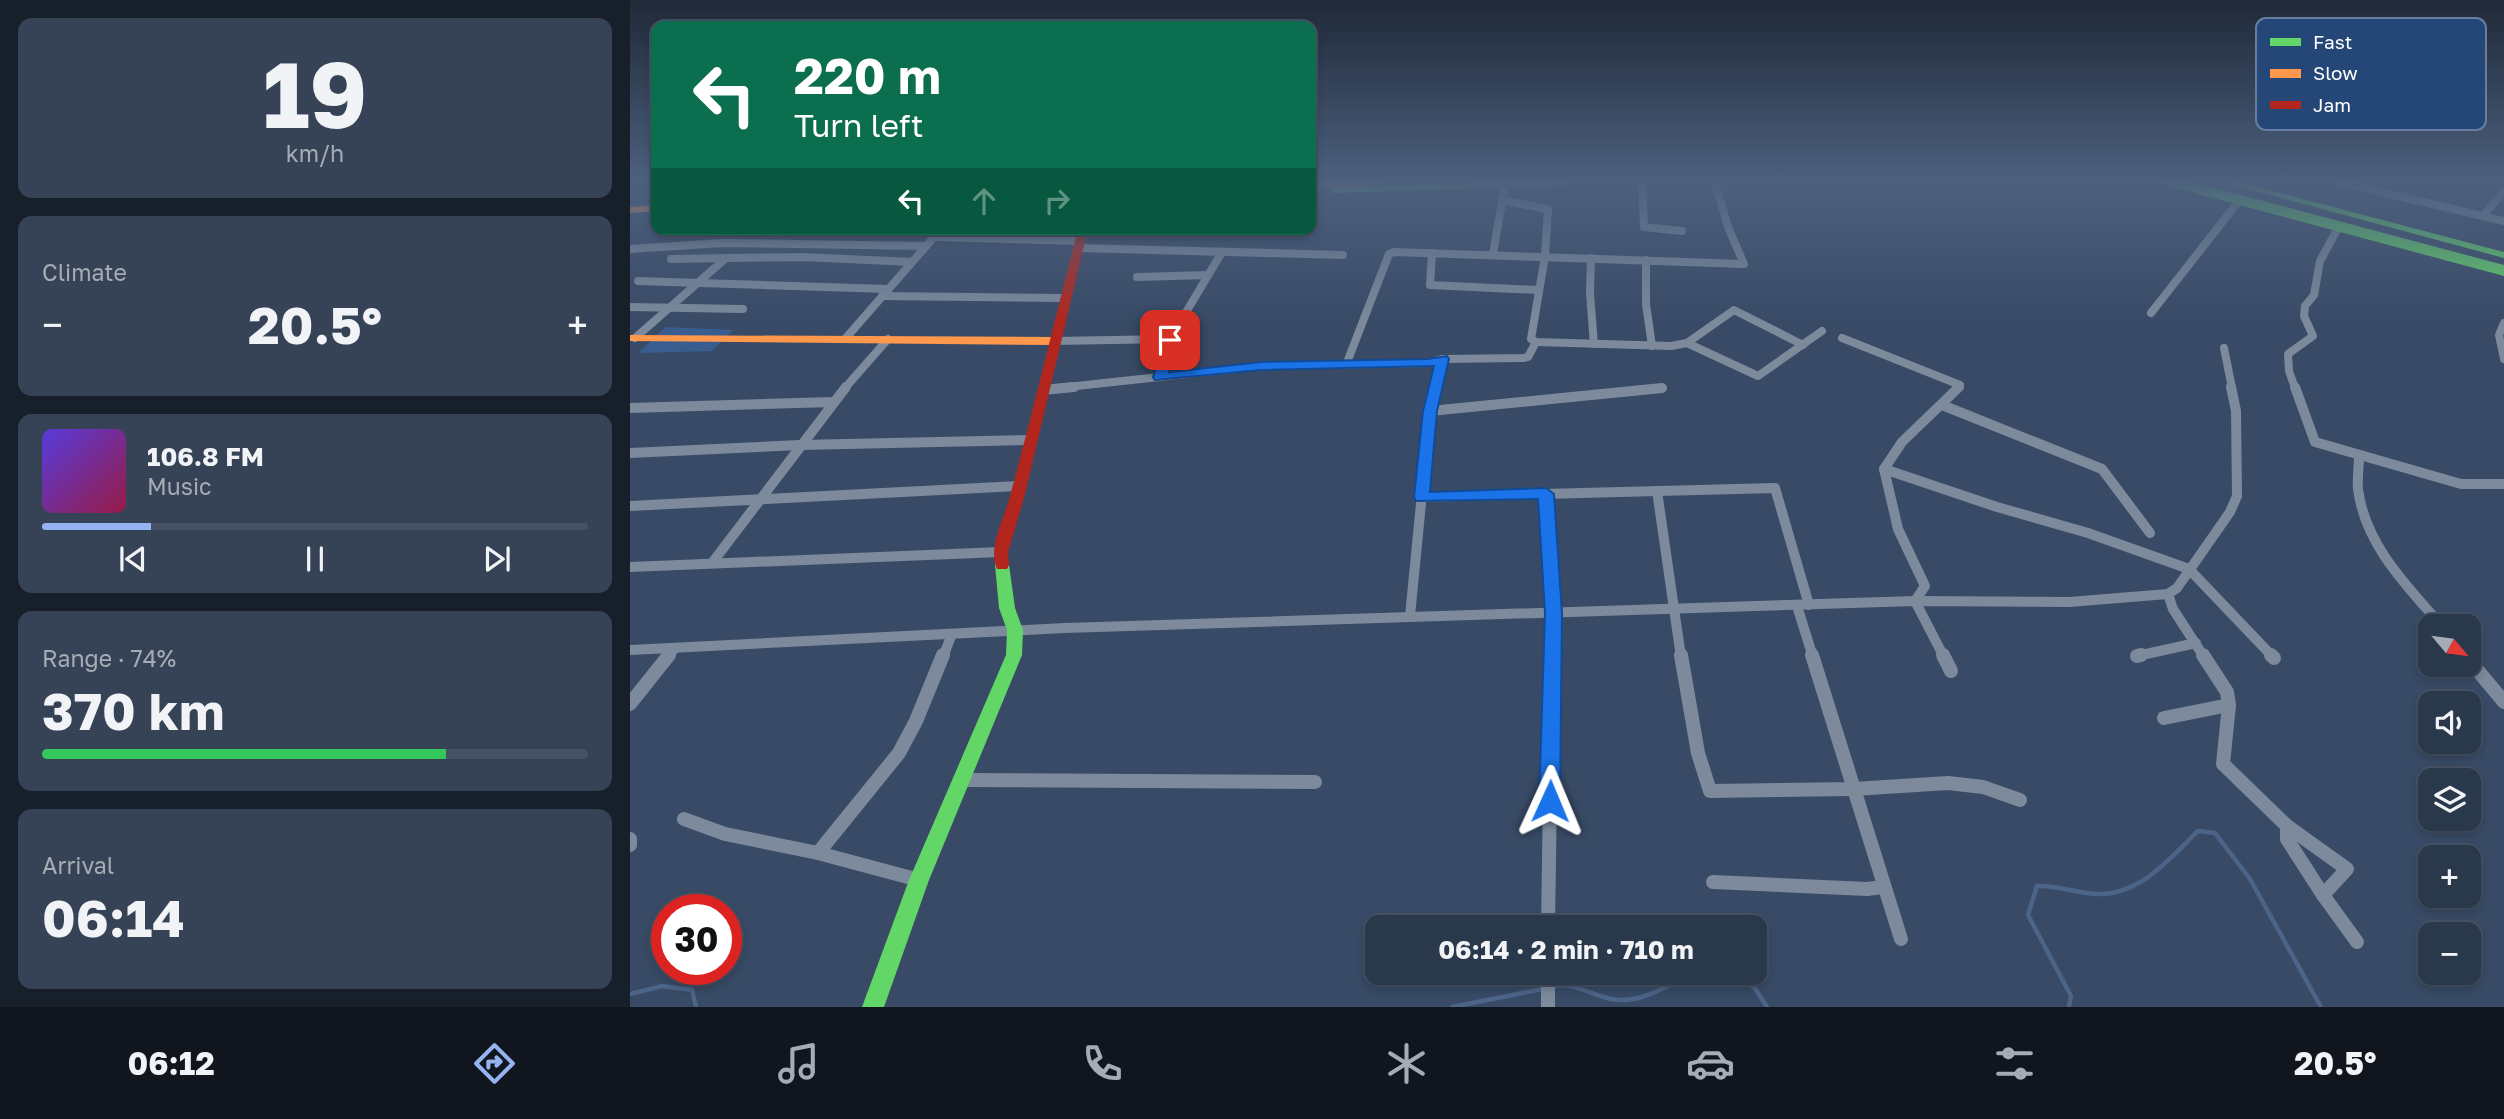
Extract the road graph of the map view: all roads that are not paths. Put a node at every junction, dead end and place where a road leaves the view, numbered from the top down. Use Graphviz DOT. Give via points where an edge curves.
graph roads {
  1 [pos="1497,229"];
  2 [pos="1547,229"];
  3 [pos="1663,229"];
  4 [pos="1729,229"];
  5 [pos="2217,229"];
  6 [pos="2337,229"];
  7 [pos="2342,229"];
  8 [pos="2353,229"];
  9 [pos="2379,229"];
  10 [pos="2405,229"];
  11 [pos="1682,231"];
  12 [pos="934,237"];
  13 [pos="1080,239"];
  14 [pos="926,246"];
  15 [pos="630,248"];
  16 [pos="1222,252"];
  17 [pos="1432,253"];
  18 [pos="1493,254"];
  19 [pos="1343,255"];
  20 [pos="2504,255"];
  21 [pos="1545,256"];
  22 [pos="726,258"];
  23 [pos="1591,258"];
  24 [pos="671,259"];
  25 [pos="1646,260"];
  26 [pos="912,262"];
  27 [pos="2504,262"];
  28 [pos="2504,270"];
  29 [pos="1208,275"];
  30 [pos="1137,277"];
  31 [pos="638,281"];
  32 [pos="698,283"];
  33 [pos="1539,290"];
  34 [pos="885,293"];
  35 [pos="1065,298"];
  36 [pos="630,307"];
  37 [pos="669,309"];
  38 [pos="743,309"];
  39 [pos="2151,313"];
  40 [pos="2504,323"];
  41 [pos="1822,331"];
  42 [pos="632,338"];
  43 [pos="1843,338"];
  44 [pos="845,339"];
  45 [pos="888,339"];
  46 [pos="1170,340"];
  47 [pos="1055,341"];
  48 [pos="1536,342"];
  49 [pos="1687,343"];
  50 [pos="1594,344"];
  51 [pos="1803,345"];
  52 [pos="1652,346"];
  53 [pos="2224,348"];
  54 [pos="1442,359"];
  55 [pos="2504,359"];
  56 [pos="1346,365"];
  57 [pos="1160,377"];
  58 [pos="1662,388"];
  59 [pos="1043,390"];
  60 [pos="833,402"];
  61 [pos="1942,405"];
  62 [pos="630,408"];
  63 [pos="1430,411"];
  64 [pos="1032,440"];
  65 [pos="800,445"];
  66 [pos="630,453"];
  67 [pos="2359,456"];
  68 [pos="1884,469"];
  69 [pos="2504,484"];
  70 [pos="1020,486"];
  71 [pos="1657,491"];
  72 [pos="1546,494"];
  73 [pos="1422,497"];
  74 [pos="759,501"];
  75 [pos="630,506"];
  76 [pos="2150,533"];
  77 [pos="1001,552"];
  78 [pos="712,563"];
  79 [pos="630,567"];
  80 [pos="2189,569"];
  81 [pos="2168,594"];
  82 [pos="1915,601"];
  83 [pos="1803,605"];
  84 [pos="1673,611"];
  85 [pos="1553,613"];
  86 [pos="2431,614"];
  87 [pos="1410,616"];
  88 [pos="1015,630"];
  89 [pos="952,634"];
  90 [pos="2196,643"];
  91 [pos="674,649"];
  92 [pos="630,650"];
  93 [pos="2137,656"];
  94 [pos="2274,657"];
  95 [pos="1951,671"];
  96 [pos="2482,676"];
  97 [pos="2504,702"];
  98 [pos="630,704"];
  99 [pos="2229,705"];
  100 [pos="2164,718"];
  101 [pos="962,780"];
  102 [pos="1315,782"];
  103 [pos="1854,789"];
  104 [pos="2020,800"];
  105 [pos="684,819"];
  106 [pos="2287,826"];
  107 [pos="630,839"];
  108 [pos="630,845"];
  109 [pos="818,853"];
  110 [pos="919,880"];
  111 [pos="1713,882"];
  112 [pos="1883,887"];
  113 [pos="2323,895"];
  114 [pos="1548,915"];
  115 [pos="1901,939"];
  116 [pos="2357,942"];
  117 [pos="1548,985"];
  118 [pos="873,1007"];
  119 [pos="1548,1007"];
  1 -- 18 [label="street"];
  2 -- 21 [label="street"];
  3 -- 11 [label="street"];
  4 -- 25 [label="street" via="1744,264"];
  5 -- 39 [label="street"];
  6 -- 67 [label="street" via="2320,261 2314,295 2305,306 2304,316 2313,336 2288,354 2289,372 2315,442"];
  7 -- 28 [label="main road"];
  8 -- 28 [label="main road"];
  9 -- 27 [label="main road"];
  10 -- 20 [label="main road"];
  12 -- 13 [label="street"];
  12 -- 14 [label="street"];
  13 -- 16 [label="street"];
  13 -- 35 [label="main road"];
  14 -- 15 [label="street" via="722,243"];
  14 -- 26 [label="street"];
  16 -- 19 [label="street"];
  16 -- 29 [label="street"];
  17 -- 18 [label="street"];
  17 -- 33 [label="street" via="1430,285"];
  17 -- 56 [label="street" via="1390,254"];
  18 -- 21 [label="street"];
  21 -- 23 [label="street"];
  21 -- 33 [label="street"];
  22 -- 24 [label="street"];
  22 -- 26 [label="street"];
  22 -- 32 [label="street"];
  23 -- 25 [label="street"];
  23 -- 50 [label="street"];
  25 -- 52 [label="street"];
  26 -- 34 [label="street"];
  29 -- 30 [label="street"];
  29 -- 46 [label="street"];
  31 -- 32 [label="street"];
  32 -- 34 [label="street"];
  32 -- 37 [label="street"];
  33 -- 48 [label="street" via="1531,339"];
  34 -- 35 [label="street"];
  34 -- 44 [label="street"];
  35 -- 47 [label="main road"];
  36 -- 37 [label="street"];
  37 -- 38 [label="street"];
  37 -- 42 [label="street"];
  40 -- 55 [label="street" via="2499,335"];
  41 -- 51 [label="street"];
  42 -- 44 [label="main road"];
  43 -- 61 [label="street" via="1960,385"];
  44 -- 45 [label="main road"];
  45 -- 47 [label="main road"];
  45 -- 60 [label="street"];
  46 -- 47 [label="street"];
  46 -- 57 [label="street"];
  47 -- 59 [label="main road"];
  48 -- 50 [label="street"];
  48 -- 54 [label="street" via="1522,358"];
  49 -- 51 [label="street" via="1758,376"];
  49 -- 51 [label="street" via="1734,310"];
  49 -- 52 [label="street"];
  50 -- 52 [label="street"];
  53 -- 80 [label="street" via="2236,411 2237,496"];
  54 -- 56 [label="street"];
  54 -- 63 [label="street"];
  56 -- 57 [label="street" via="1261,366"];
  57 -- 59 [label="street"];
  58 -- 63 [label="street"];
  59 -- 64 [label="main road"];
  60 -- 62 [label="street"];
  60 -- 65 [label="street"];
  61 -- 68 [label="street" via="1902,442"];
  61 -- 76 [label="street" via="2102,469"];
  63 -- 73 [label="street"];
  64 -- 65 [label="street"];
  64 -- 70 [label="main road"];
  65 -- 66 [label="street"];
  65 -- 74 [label="street"];
  67 -- 69 [label="street" via="2461,484"];
  67 -- 86 [label="street" via="2358,492 2377,548"];
  68 -- 80 [label="street"];
  68 -- 82 [label="street" via="1898,530 1925,586"];
  70 -- 74 [label="street"];
  70 -- 77 [label="main road"];
  71 -- 72 [label="street"];
  71 -- 83 [label="street" via="1775,488"];
  71 -- 84 [label="street"];
  72 -- 73 [label="street"];
  72 -- 85 [label="street"];
  73 -- 87 [label="street"];
  74 -- 75 [label="street"];
  74 -- 78 [label="street"];
  77 -- 78 [label="street"];
  77 -- 88 [label="main road" via="1007,608"];
  78 -- 79 [label="street"];
  80 -- 81 [label="street"];
  80 -- 94 [label="street"];
  81 -- 82 [label="street" via="2068,602"];
  81 -- 90 [label="street" via="2173,610"];
  82 -- 83 [label="street"];
  82 -- 95 [label="street"];
  83 -- 84 [label="street"];
  83 -- 103 [label="street"];
  84 -- 85 [label="street"];
  84 -- 103 [label="street" via="1701,769 1710,792"];
  85 -- 87 [label="street"];
  85 -- 114 [label="street"];
  87 -- 88 [label="street"];
  88 -- 89 [label="street"];
  88 -- 101 [label="main road" via="1014,655"];
  89 -- 91 [label="street"];
  89 -- 109 [label="street" via="899,753"];
  90 -- 93 [label="street"];
  90 -- 99 [label="street" via="2219,676"];
  91 -- 92 [label="street"];
  91 -- 98 [label="street"];
  96 -- 97 [label="street"];
  99 -- 100 [label="street"];
  99 -- 106 [label="street" via="2223,764"];
  101 -- 102 [label="street"];
  101 -- 110 [label="main road"];
  103 -- 104 [label="street" via="1948,783 1983,787"];
  103 -- 112 [label="street"];
  105 -- 109 [label="street" via="725,834"];
  106 -- 113 [label="street" via="2287,839"];
  106 -- 113 [label="street" via="2347,869"];
  107 -- 108 [label="street"];
  109 -- 110 [label="street"];
  110 -- 118 [label="main road"];
  111 -- 112 [label="street"];
  112 -- 115 [label="street"];
  113 -- 116 [label="street"];
  117 -- 119 [label="street"];
}
